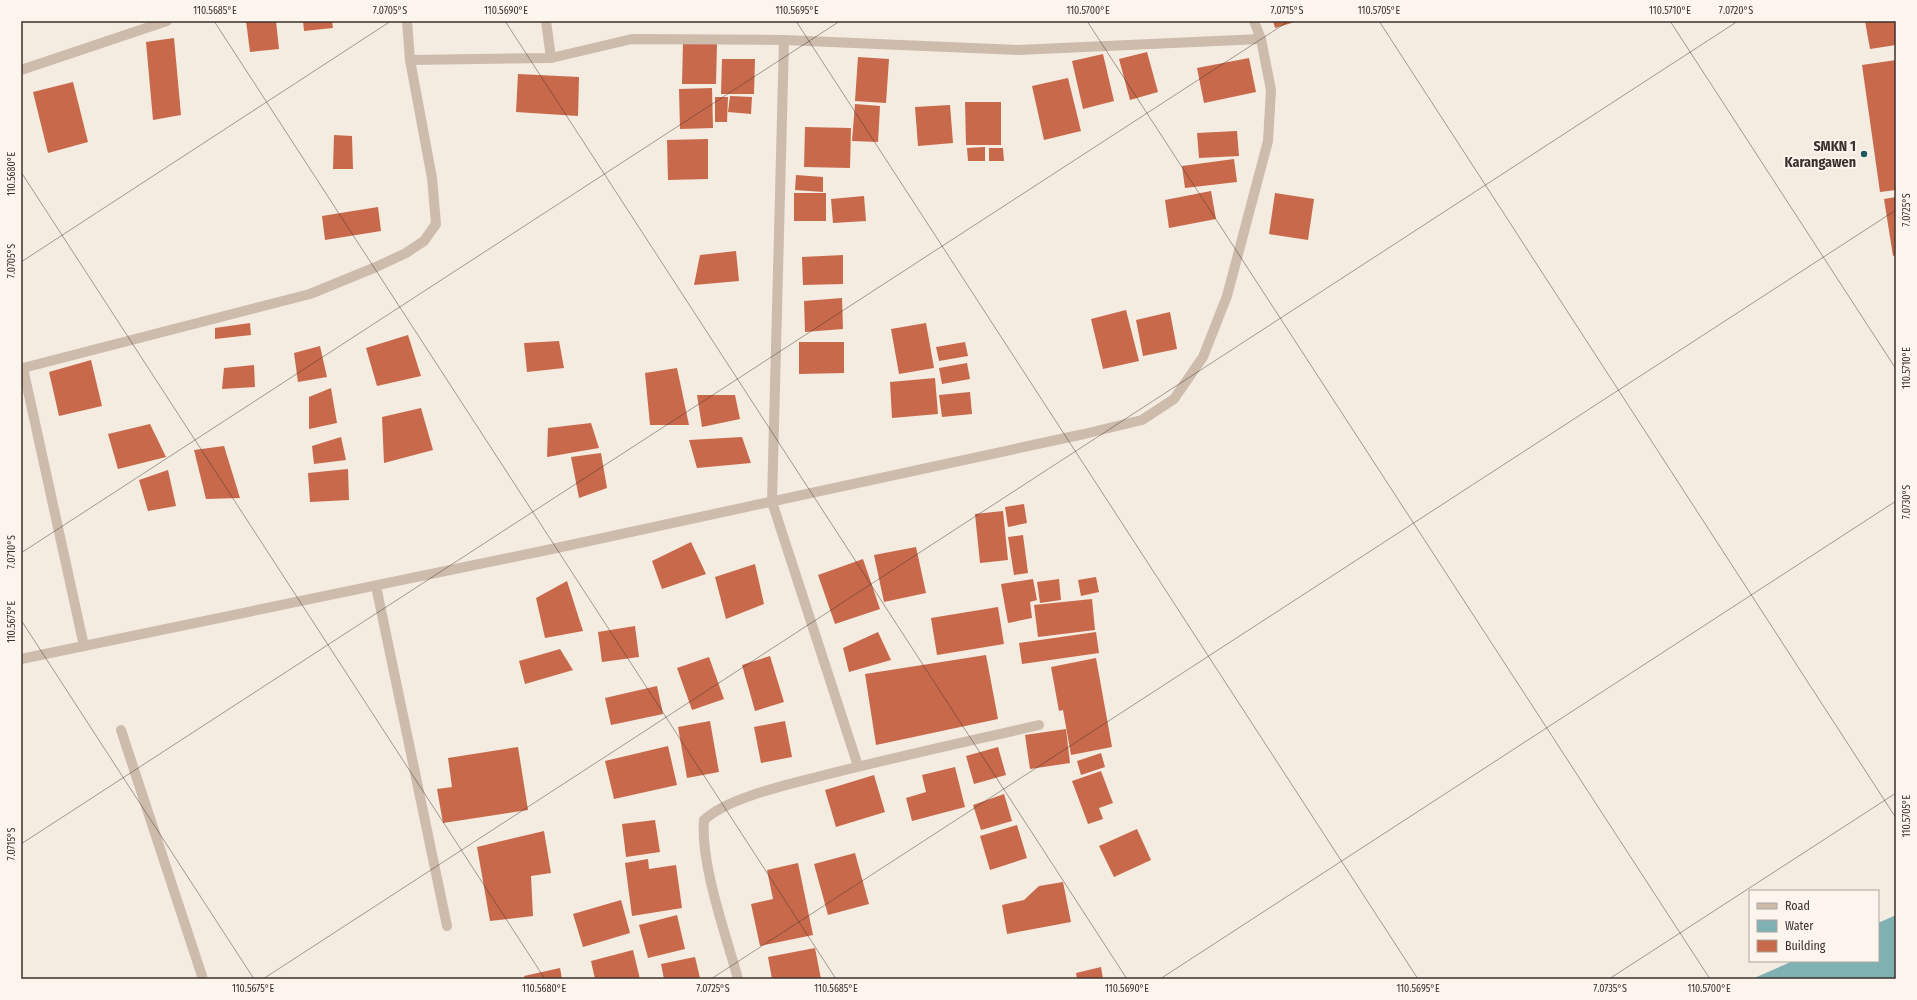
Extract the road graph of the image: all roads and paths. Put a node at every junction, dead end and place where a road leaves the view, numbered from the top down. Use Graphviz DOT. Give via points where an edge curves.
graph roads {
  1 [pos="167,21"];
  2 [pos="407,21"];
  3 [pos="546,21"];
  4 [pos="1254,21"];
  5 [pos="1261,39"];
  6 [pos="784,40"];
  7 [pos="551,58"];
  8 [pos="410,60"];
  9 [pos="21,70"];
  10 [pos="22,367"];
  11 [pos="772,502"];
  12 [pos="376,586"];
  13 [pos="84,646"];
  14 [pos="21,659"];
  15 [pos="1040,724"];
  16 [pos="121,730"];
  17 [pos="858,766"];
  18 [pos="446,926"];
  19 [pos="203,979"];
  20 [pos="738,979"];
  1 -- 9 [label="street"];
  2 -- 8 [label="street"];
  3 -- 7 [label="street"];
  4 -- 5 [label="street"];
  5 -- 6 [label="street" via="1018,50"];
  5 -- 11 [label="street" via="1271,90 1268,141 1227,296 1202,357 1174,399 1142,420"];
  6 -- 7 [label="street" via="632,39"];
  6 -- 11 [label="street"];
  7 -- 8 [label="street"];
  8 -- 10 [label="street" via="432,178 436,224 424,241 376,267 310,294"];
  10 -- 13 [label="street"];
  11 -- 12 [label="street"];
  11 -- 17 [label="street"];
  12 -- 13 [label="street"];
  12 -- 18 [label="street"];
  13 -- 14 [label="street"];
  15 -- 17 [label="street"];
  16 -- 19 [label="street"];
  17 -- 20 [label="street" via="768,790 713,812 704,820 702,837"];
}
